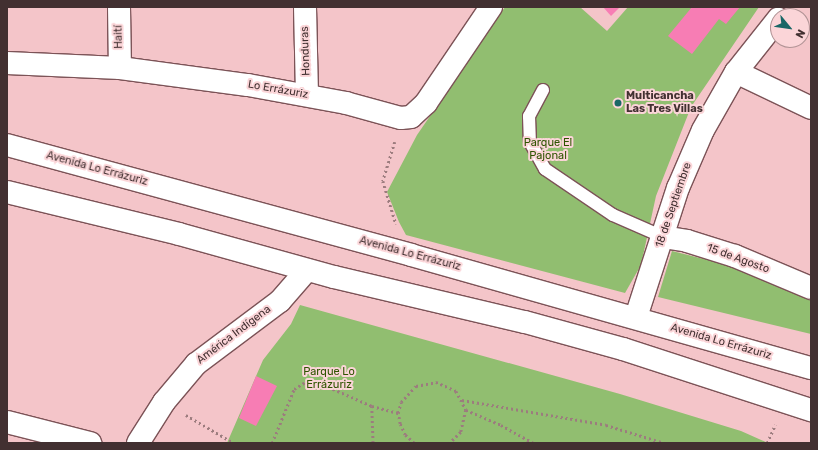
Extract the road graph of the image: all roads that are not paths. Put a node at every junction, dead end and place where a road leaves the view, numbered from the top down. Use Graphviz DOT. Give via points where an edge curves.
graph roads {
  1 [pos="118,7"];
  2 [pos="305,7"];
  3 [pos="491,7"];
  4 [pos="770,29"];
  5 [pos="7,63"];
  6 [pos="120,68"];
  7 [pos="736,72"];
  8 [pos="543,90"];
  9 [pos="307,94"];
  10 [pos="811,108"];
  11 [pos="7,145"];
  12 [pos="7,192"];
  13 [pos="663,236"];
  14 [pos="307,270"];
  15 [pos="811,288"];
  16 [pos="636,317"];
  17 [pos="811,368"];
  18 [pos="811,410"];
  19 [pos="7,422"];
  20 [pos="90,443"];
  21 [pos="138,443"];
  1 -- 6 [label="main road, Haití"];
  2 -- 9 [label="main road, Honduras"];
  3 -- 9 [label="main road, Lo Errázuriz" via="426,103 411,117 391,116"];
  4 -- 7 [label="main road, 18 de Septiembre"];
  5 -- 6 [label="main road, Lo Errázuriz"];
  6 -- 9 [label="main road, Lo Errázuriz"];
  7 -- 10 [label="main road"];
  7 -- 13 [label="main road, 18 de Septiembre" via="718,100 690,158"];
  8 -- 13 [label="lane" via="528,116 530,142 545,169 613,215"];
  11 -- 16 [label="main road, Avenida Lo Errázuriz"];
  12 -- 14 [label="main road" via="178,234"];
  13 -- 15 [label="main road, 15 de Agosto" via="735,256"];
  13 -- 16 [label="main road, 18 de Septiembre"];
  14 -- 18 [label="main road" via="525,322 624,349"];
  14 -- 21 [label="main road, América Indígena" via="280,301 196,364 164,402"];
  16 -- 17 [label="main road, Avenida Lo Errázuriz"];
  19 -- 20 [label="main road"];
}
